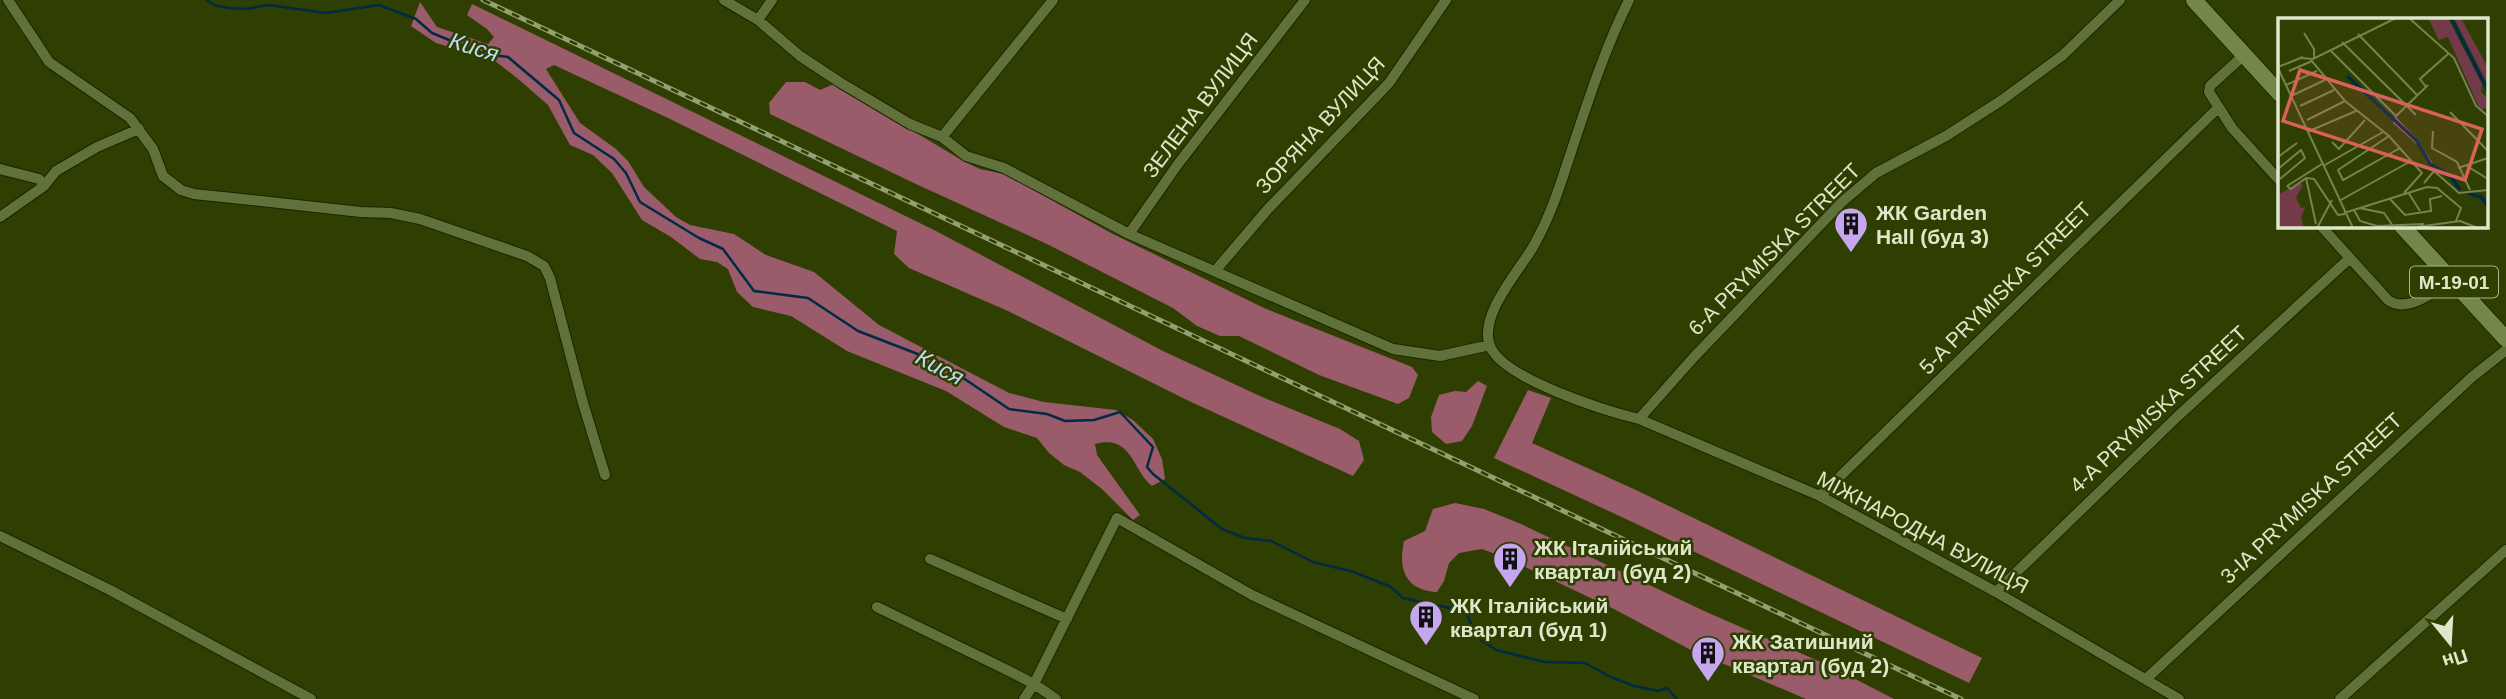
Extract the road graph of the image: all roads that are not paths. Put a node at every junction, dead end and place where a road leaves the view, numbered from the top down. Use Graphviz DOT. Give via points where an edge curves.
graph roads {
  1 [pos="8,0"];
  2 [pos="724,0"];
  3 [pos="772,0"];
  4 [pos="1053,0"];
  5 [pos="1306,0"];
  6 [pos="1446,0"];
  7 [pos="1629,0"];
  8 [pos="2120,0"];
  9 [pos="2193,0"];
  10 [pos="758,20"];
  11 [pos="2244,55"];
  12 [pos="2278,92"];
  13 [pos="2218,108"];
  14 [pos="139,130"];
  15 [pos="942,137"];
  16 [pos="0,169"];
  17 [pos="2278,179"];
  18 [pos="44,186"];
  19 [pos="0,217"];
  20 [pos="2323,228"];
  21 [pos="2404,228"];
  22 [pos="1129,234"];
  23 [pos="2350,258"];
  24 [pos="1215,271"];
  25 [pos="2451,279"];
  26 [pos="2506,339"];
  27 [pos="1490,345"];
  28 [pos="2506,349"];
  29 [pos="1639,419"];
  30 [pos="605,475"];
  31 [pos="1820,496"];
  32 [pos="0,536"];
  33 [pos="2506,551"];
  34 [pos="930,559"];
  35 [pos="1996,592"];
  36 [pos="877,607"];
  37 [pos="1067,619"];
  38 [pos="2146,679"];
  39 [pos="1034,684"];
  40 [pos="311,699"];
  41 [pos="1024,699"];
  42 [pos="1056,699"];
  43 [pos="1474,699"];
  44 [pos="2179,699"];
  45 [pos="2340,699"];
  1 -- 14 [label="street" via="52,65 118,109"];
  2 -- 10 [label="street"];
  3 -- 10 [label="street"];
  4 -- 15 [label="street"];
  5 -- 22 [label="street, ЗЕЛЕНА ВУЛИЦЯ" via="1235,88"];
  6 -- 24 [label="street, ЗОРЯНА ВУЛИЦЯ" via="1389,83"];
  7 -- 27 [label="street" via="1595,82 1555,202 1495,309 1488,328"];
  8 -- 29 [label="street, 6-A PRYMISKA STREET" via="2073,46 2002,100 1867,179"];
  9 -- 11 [label="main road"];
  10 -- 15 [label="street" via="841,83 910,124"];
  11 -- 12 [label="main road"];
  11 -- 13 [label="street" via="2209,87"];
  13 -- 17 [label="street"];
  13 -- 31 [label="street, 5-A PRYMISKA STREET"];
  14 -- 18 [label="street" via="76,159 56,171"];
  14 -- 30 [label="street" via="153,149 163,176 190,193 401,215 492,243 544,266"];
  15 -- 22 [label="street" via="969,157 1004,167"];
  16 -- 18 [label="street" via="39,179"];
  18 -- 19 [label="street"];
  20 -- 23 [label="street"];
  21 -- 25 [label="main road, М-19-01"];
  22 -- 24 [label="street"];
  23 -- 25 [label="street" via="2396,305 2426,296"];
  23 -- 35 [label="street, 4-A PRYMISKA STREET"];
  24 -- 27 [label="street" via="1398,351 1440,356"];
  25 -- 26 [label="main road, М-19-01"];
  27 -- 29 [label="street, МІЖНАРОДНА ВУЛИЦЯ" via="1503,362 1546,386"];
  28 -- 38 [label="street, 3-IA PRYMISKA STREET"];
  29 -- 31 [label="street, МІЖНАРОДНА ВУЛИЦЯ"];
  31 -- 35 [label="street, МІЖНАРОДНА ВУЛИЦЯ"];
  32 -- 40 [label="street"];
  33 -- 45 [label="street"];
  34 -- 37 [label="street"];
  35 -- 38 [label="street, МІЖНАРОДНА ВУЛИЦЯ"];
  36 -- 39 [label="street"];
  37 -- 39 [label="street"];
  37 -- 43 [label="street" via="1117,517 1252,594"];
  38 -- 44 [label="street, МІЖНАРОДНА ВУЛИЦЯ"];
  39 -- 41 [label="street"];
  39 -- 42 [label="street"];
}
